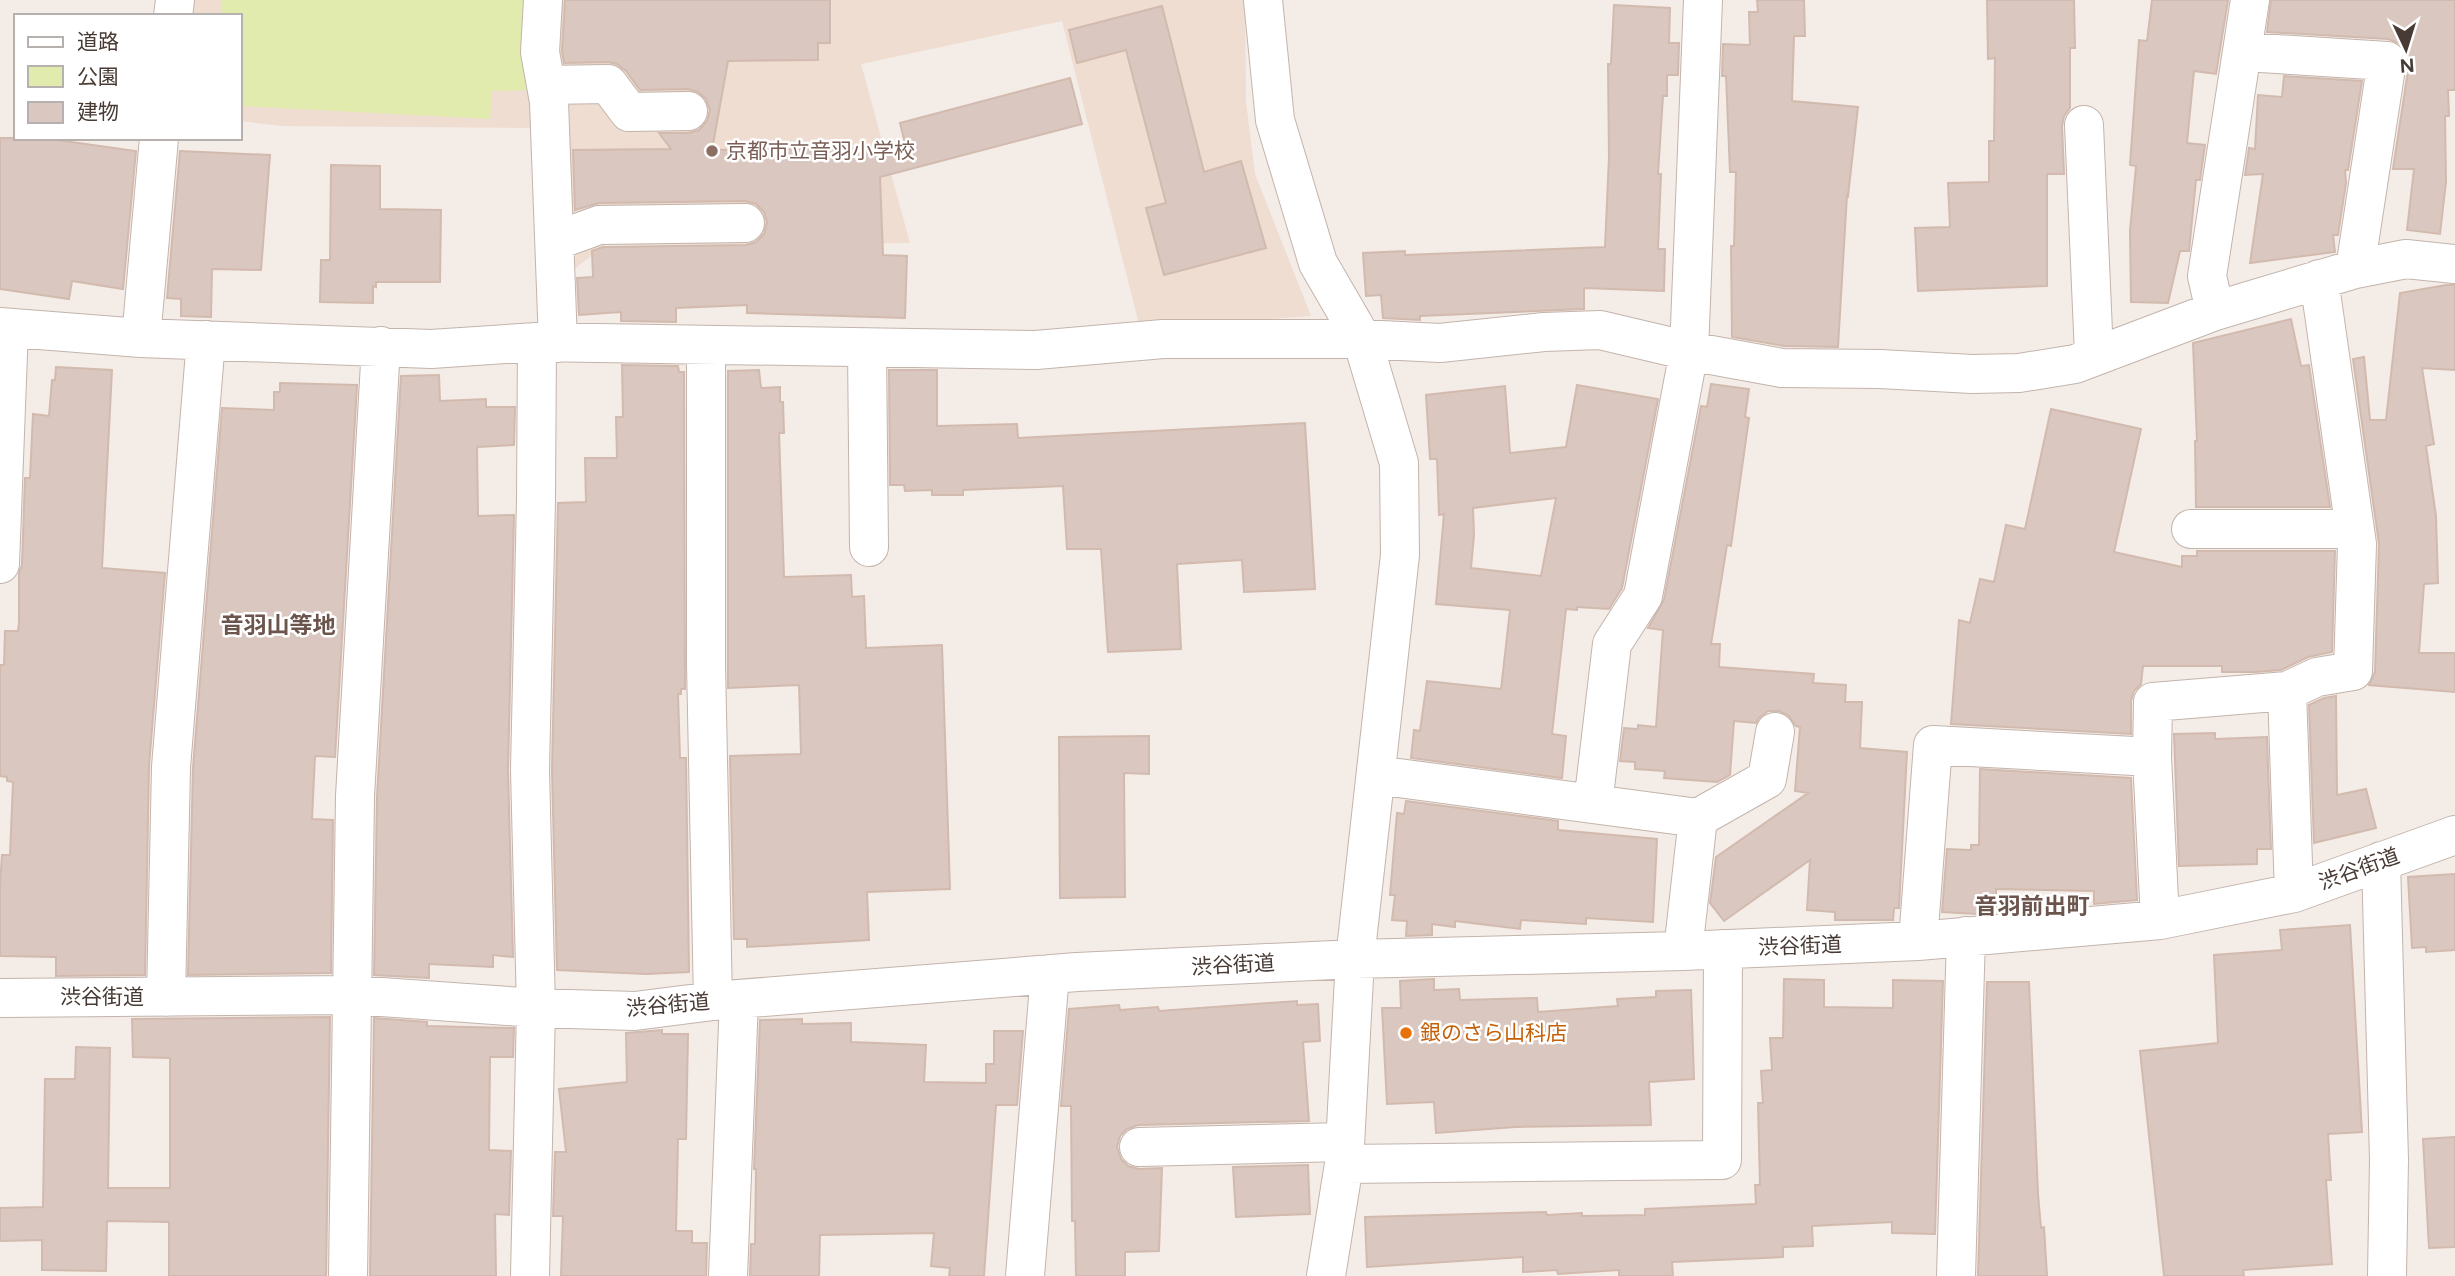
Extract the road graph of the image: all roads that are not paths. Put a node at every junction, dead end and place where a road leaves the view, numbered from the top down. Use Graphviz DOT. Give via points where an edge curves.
graph roads {
  1 [pos="543,0"];
  2 [pos="1263,0"];
  3 [pos="1703,0"];
  4 [pos="2250,0"];
  5 [pos="2244,52"];
  6 [pos="547,85"];
  7 [pos="688,111"];
  8 [pos="2084,125"];
  9 [pos="159,140"];
  10 [pos="745,223"];
  11 [pos="555,241"];
  12 [pos="2455,264"];
  13 [pos="2355,269"];
  14 [pos="2319,279"];
  15 [pos="2215,310"];
  16 [pos="5,327"];
  17 [pos="141,338"];
  18 [pos="1362,339"];
  19 [pos="206,340"];
  20 [pos="547,343"];
  21 [pos="706,345"];
  22 [pos="381,346"];
  23 [pos="866,348"];
  24 [pos="1689,351"];
  25 [pos="2094,355"];
  26 [pos="2191,529"];
  27 [pos="2355,529"];
  28 [pos="869,547"];
  29 [pos="0,564"];
  30 [pos="2287,691"];
  31 [pos="1775,732"];
  32 [pos="2152,757"];
  33 [pos="1376,775"];
  34 [pos="1593,804"];
  35 [pos="1698,818"];
  36 [pos="2455,835"];
  37 [pos="2381,861"];
  38 [pos="2294,893"];
  39 [pos="2160,920"];
  40 [pos="1966,936"];
  41 [pos="1918,941"];
  42 [pos="1723,949"];
  43 [pos="1683,951"];
  44 [pos="1355,959"];
  45 [pos="1050,974"];
  46 [pos="353,995"];
  47 [pos="166,997"];
  48 [pos="0,998"];
  49 [pos="726,1000"];
  50 [pos="536,1008"];
  51 [pos="1139,1147"];
  52 [pos="1344,1153"];
  53 [pos="348,1276"];
  54 [pos="530,1276"];
  55 [pos="728,1276"];
  56 [pos="1025,1276"];
  57 [pos="1326,1276"];
  58 [pos="1956,1276"];
  59 [pos="2387,1276"];
  1 -- 6 [label="street" via="540,52"];
  2 -- 18 [label="street" via="1275,120 1318,263"];
  3 -- 24 [label="street"];
  4 -- 5 [label="street"];
  5 -- 13 [label="street" via="2387,61"];
  5 -- 15 [label="street" via="2207,276"];
  6 -- 7 [label="street" via="608,84 629,112"];
  6 -- 11 [label="street"];
  8 -- 25 [label="street"];
  9 -- 17 [label="street"];
  10 -- 11 [label="street" via="599,225"];
  11 -- 20 [label="street"];
  12 -- 13 [label="street" via="2406,259"];
  13 -- 14 [label="street"];
  14 -- 15 [label="street"];
  14 -- 27 [label="street"];
  15 -- 25 [label="street"];
  16 -- 17 [label="street"];
  16 -- 29 [label="street"];
  17 -- 19 [label="street"];
  18 -- 23 [label="street" via="1163,339 1036,350"];
  18 -- 24 [label="street" via="1440,343 1600,330"];
  18 -- 33 [label="street" via="1399,463 1400,555"];
  19 -- 22 [label="street"];
  19 -- 47 [label="street" via="172,766"];
  20 -- 21 [label="street"];
  20 -- 22 [label="street" via="431,349"];
  20 -- 50 [label="street" via="536,500 530,769"];
  21 -- 23 [label="street"];
  21 -- 49 [label="street" via="706,664"];
  22 -- 46 [label="street" via="355,796"];
  23 -- 28 [label="street"];
  24 -- 25 [label="street" via="1782,368 1972,374 2019,373 2075,364"];
  24 -- 34 [label="street" via="1643,596 1612,644"];
  26 -- 27 [label="street"];
  27 -- 30 [label="street" via="2353,671 2317,677"];
  30 -- 32 [label="street" via="2153,702"];
  30 -- 38 [label="street"];
  31 -- 35 [label="street" via="1767,779"];
  32 -- 39 [label="street"];
  32 -- 41 [label="street" via="1933,745"];
  33 -- 34 [label="street"];
  33 -- 44 [label="street"];
  34 -- 35 [label="street"];
  35 -- 43 [label="street"];
  36 -- 37 [label="street, 渋谷街道"];
  37 -- 38 [label="street, 渋谷街道"];
  37 -- 59 [label="street" via="2389,1160"];
  38 -- 39 [label="street, 渋谷街道"];
  39 -- 40 [label="street, 渋谷街道"];
  40 -- 41 [label="street, 渋谷街道"];
  40 -- 58 [label="street"];
  41 -- 42 [label="street, 渋谷街道"];
  42 -- 43 [label="street, 渋谷街道"];
  42 -- 52 [label="street" via="1722,1160"];
  43 -- 44 [label="street, 渋谷街道"];
  44 -- 45 [label="street, 渋谷街道"];
  44 -- 52 [label="street"];
  45 -- 49 [label="street, 渋谷街道"];
  45 -- 56 [label="street"];
  46 -- 47 [label="street, 渋谷街道"];
  46 -- 50 [label="street, 渋谷街道"];
  46 -- 53 [label="street"];
  47 -- 48 [label="street, 渋谷街道"];
  49 -- 50 [label="street, 渋谷街道" via="635,1011"];
  49 -- 55 [label="street"];
  50 -- 54 [label="street"];
  51 -- 52 [label="street"];
  52 -- 57 [label="street"];
}
